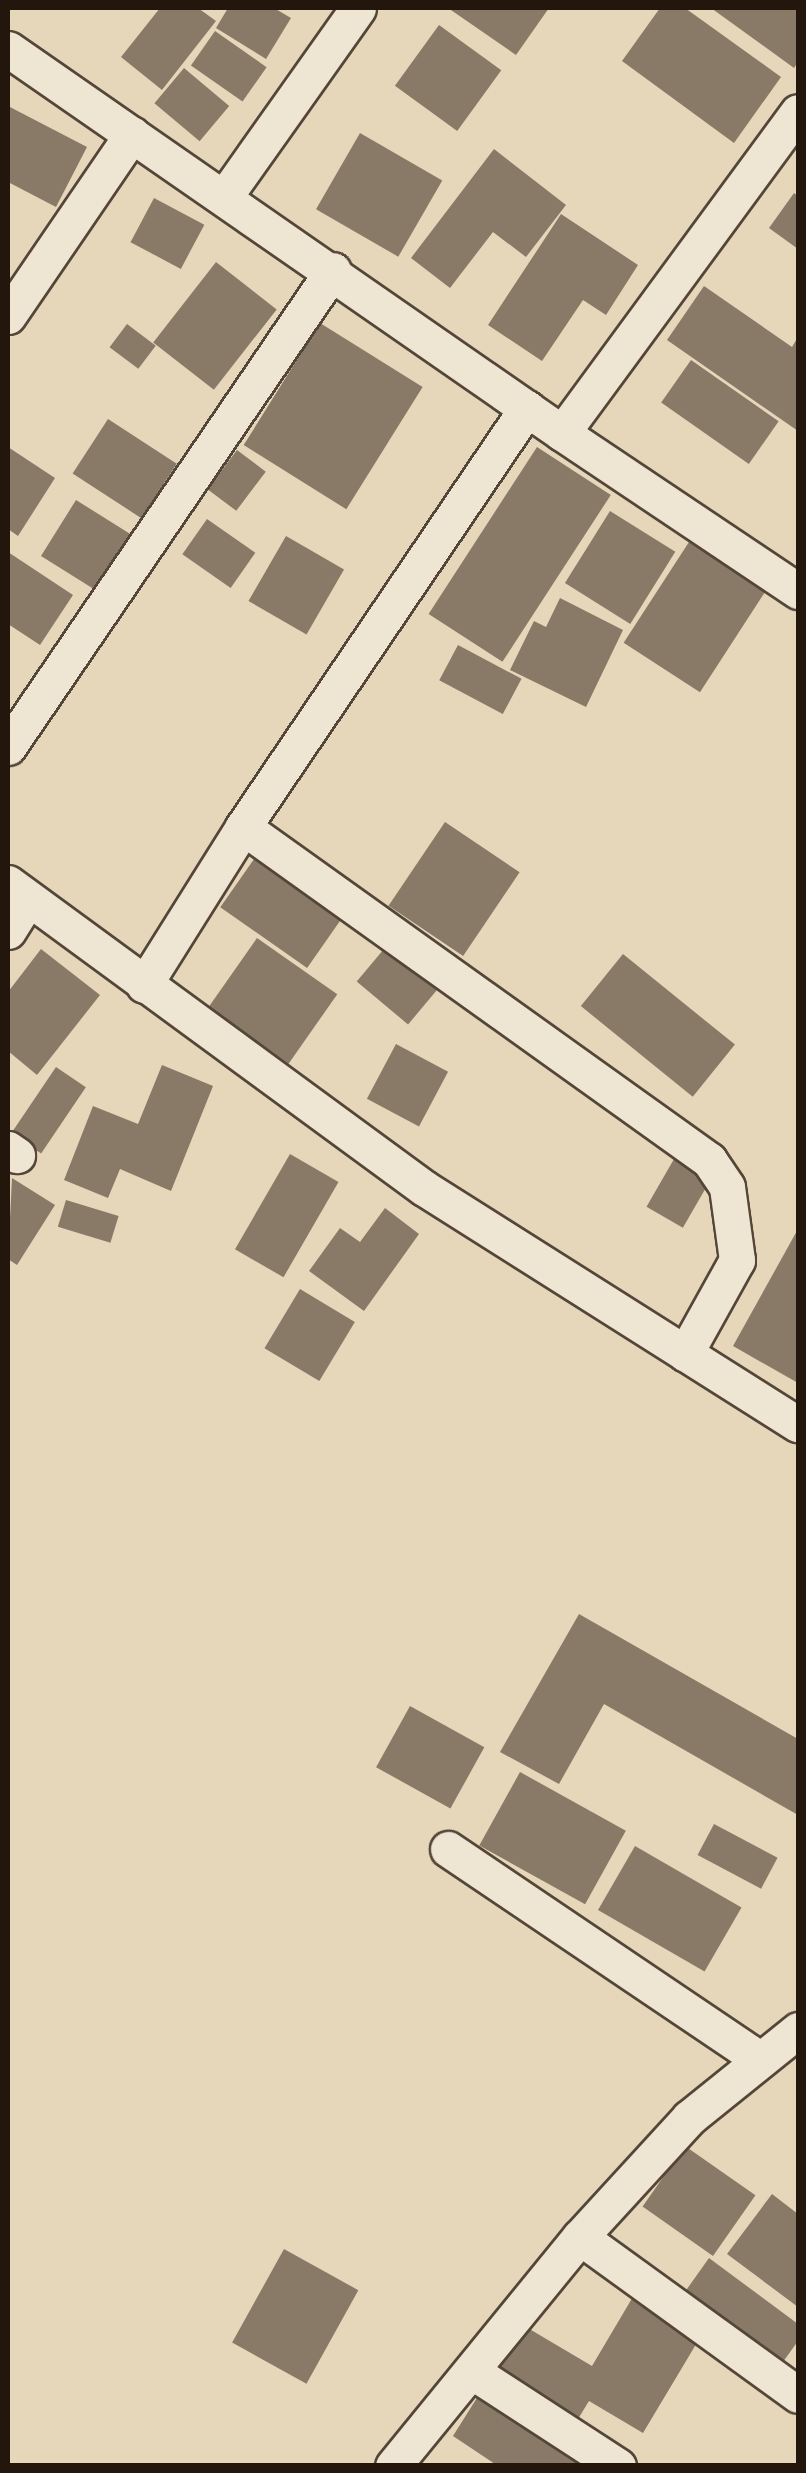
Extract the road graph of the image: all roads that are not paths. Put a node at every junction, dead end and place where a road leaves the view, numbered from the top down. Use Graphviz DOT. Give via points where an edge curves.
graph roads {
  1 [pos="358,8"];
  2 [pos="8,49"];
  3 [pos="798,112"];
  4 [pos="132,134"];
  5 [pos="225,196"];
  6 [pos="333,270"];
  7 [pos="8,316"];
  8 [pos="527,408"];
  9 [pos="562,433"];
  10 [pos="798,591"];
  11 [pos="8,747"];
  12 [pos="242,827"];
  13 [pos="18,891"];
  14 [pos="8,931"];
  15 [pos="144,985"];
  16 [pos="686,1354"];
  17 [pos="798,1424"];
  18 [pos="448,1849"];
  19 [pos="798,2030"];
  20 [pos="759,2059"];
  21 [pos="580,2238"];
  22 [pos="472,2372"];
  23 [pos="798,2395"];
  24 [pos="393,2466"];
  25 [pos="618,2466"];
  1 -- 5 [label="street"];
  2 -- 4 [label="street"];
  3 -- 9 [label="street"];
  4 -- 5 [label="street"];
  4 -- 7 [label="street"];
  5 -- 6 [label="street"];
  6 -- 8 [label="street"];
  6 -- 11 [label="street"];
  8 -- 9 [label="street"];
  8 -- 12 [label="street"];
  9 -- 10 [label="street"];
  12 -- 15 [label="street"];
  12 -- 16 [label="street" via="710,1160 727,1187 736,1260"];
  13 -- 14 [label="street"];
  13 -- 15 [label="street"];
  15 -- 16 [label="street" via="424,1188"];
  16 -- 17 [label="street"];
  18 -- 20 [label="street"];
  19 -- 20 [label="street"];
  20 -- 21 [label="street" via="689,2118"];
  21 -- 22 [label="street"];
  21 -- 23 [label="street"];
  22 -- 24 [label="street"];
  22 -- 25 [label="street"];
}
